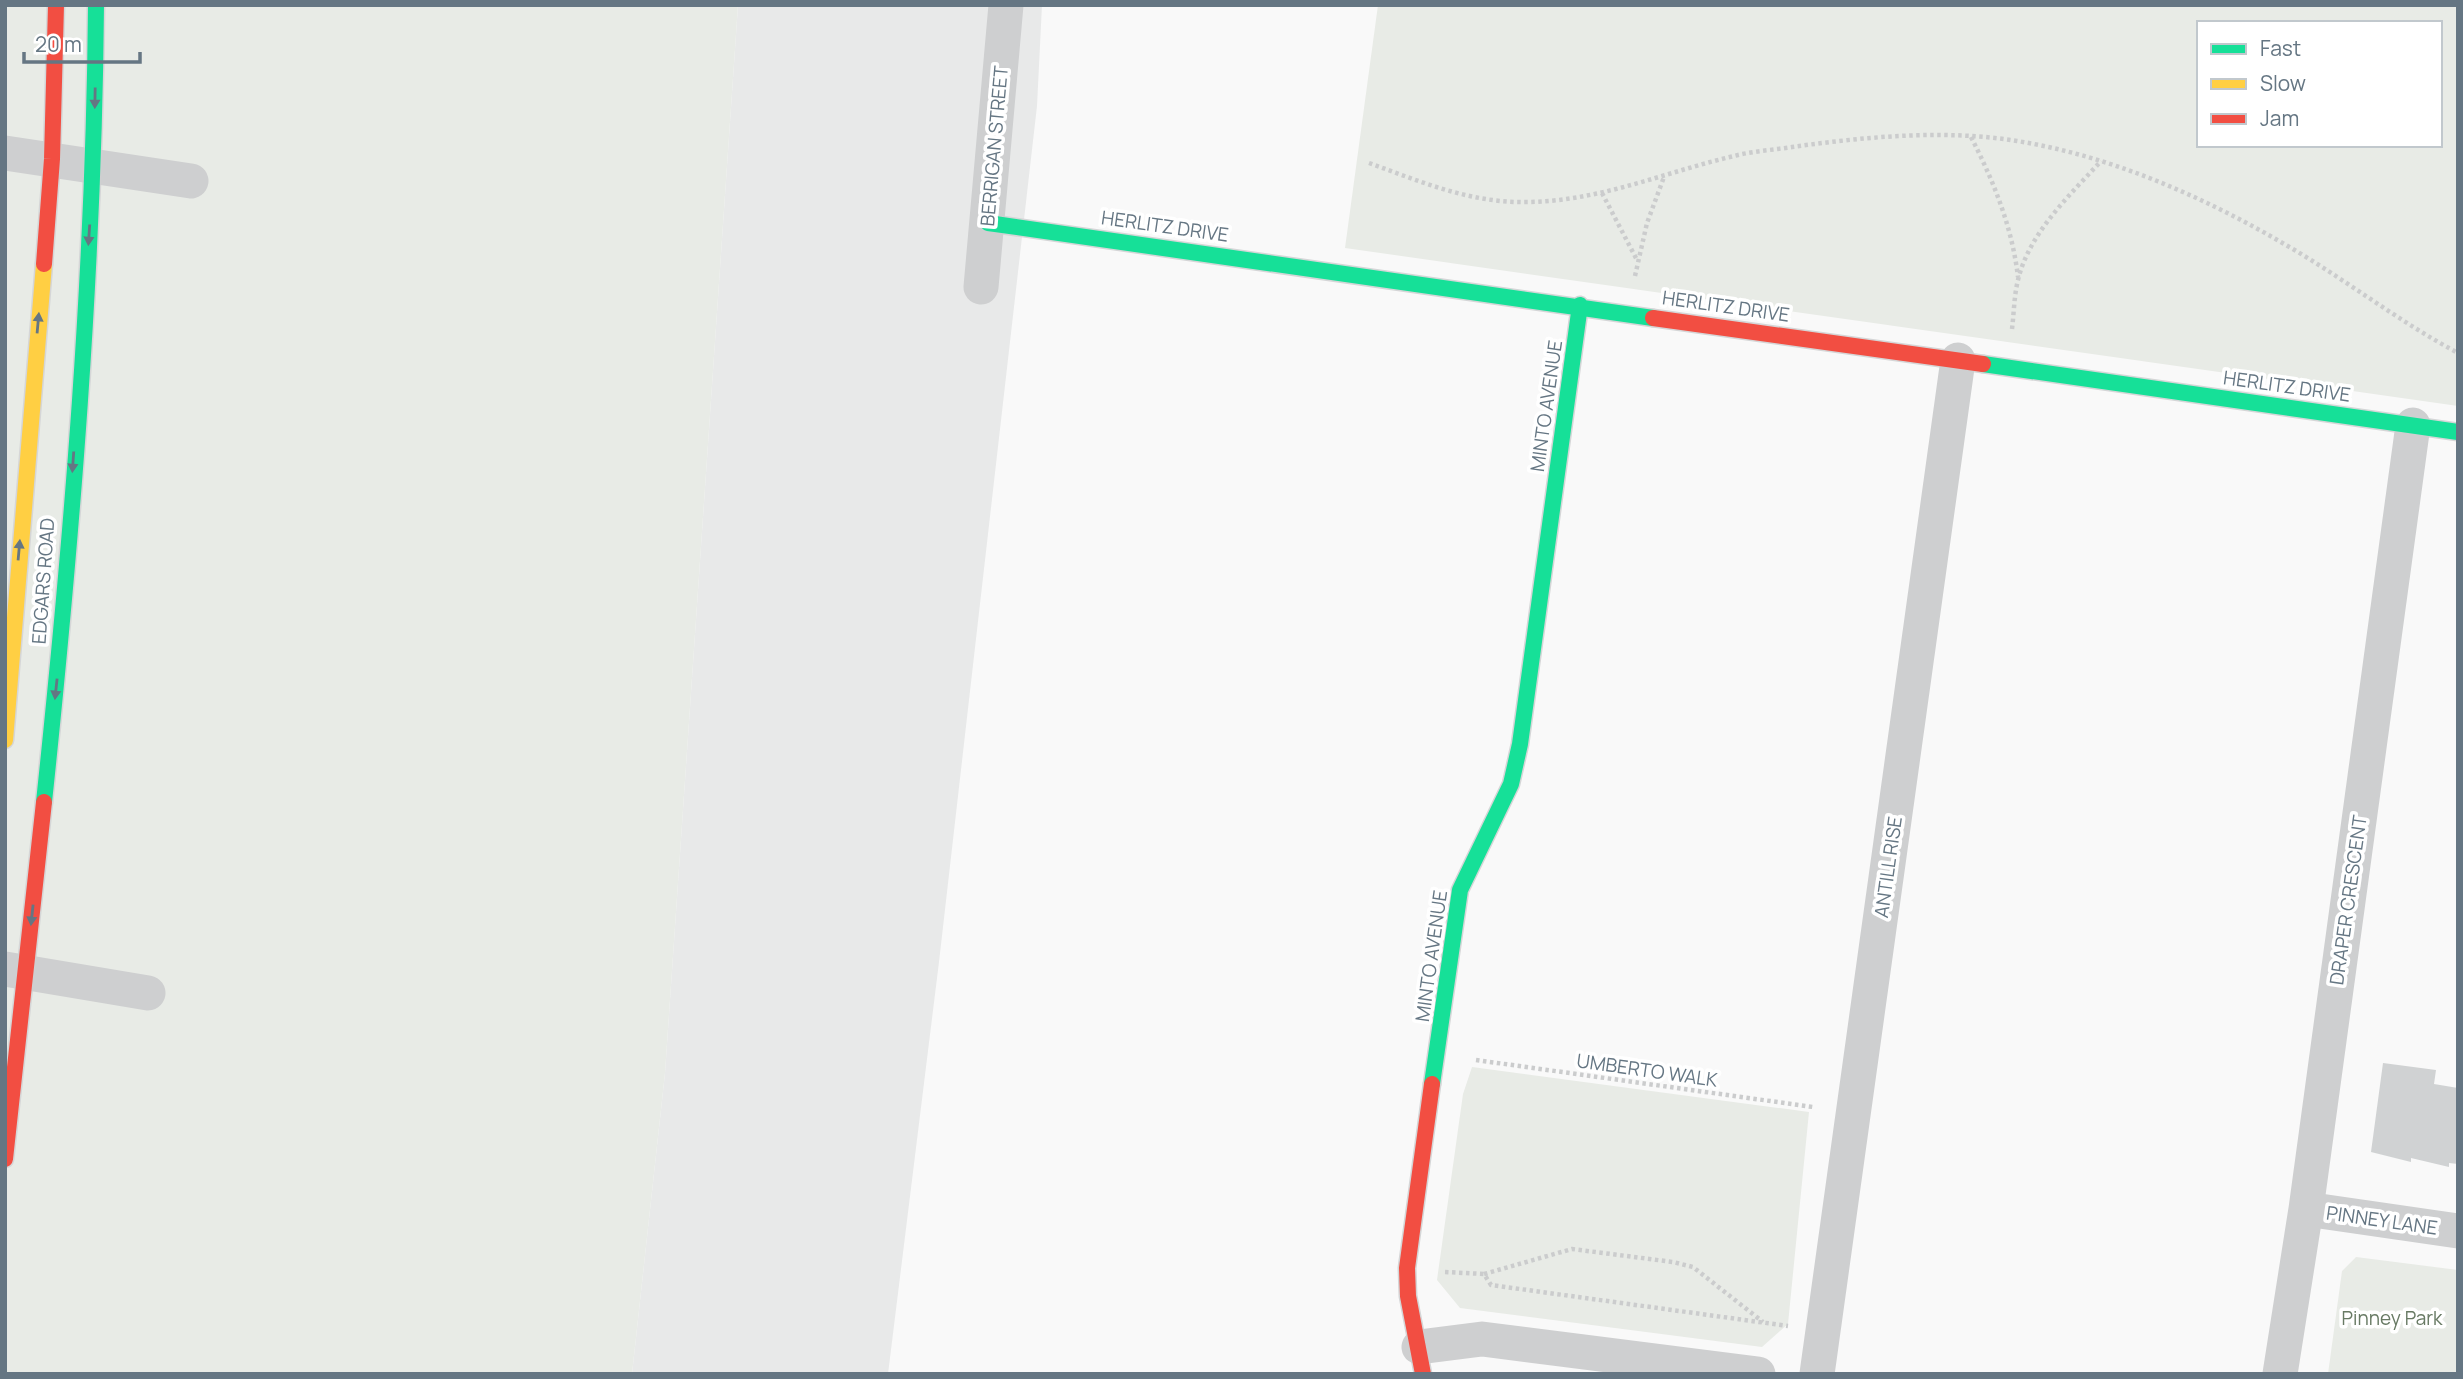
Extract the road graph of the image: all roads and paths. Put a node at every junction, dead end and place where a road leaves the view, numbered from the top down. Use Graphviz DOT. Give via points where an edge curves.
graph roads {
  1 [pos="56,5"];
  2 [pos="96,5"];
  3 [pos="1006,5"];
  4 [pos="1971,136"];
  5 [pos="5,153"];
  6 [pos="52,159"];
  7 [pos="2101,161"];
  8 [pos="1369,163"];
  9 [pos="94,167"];
  10 [pos="1665,176"];
  11 [pos="191,181"];
  12 [pos="1602,193"];
  13 [pos="988,223"];
  14 [pos="1637,260"];
  15 [pos="2018,278"];
  16 [pos="981,287"];
  17 [pos="1580,305"];
  18 [pos="1631,313"];
  19 [pos="2458,353"];
  20 [pos="1958,360"];
  21 [pos="2007,367"];
  22 [pos="2413,425"];
  23 [pos="2458,432"];
  24 [pos="5,740"];
  25 [pos="15,971"];
  26 [pos="148,993"];
  27 [pos="1476,1060"];
  28 [pos="1813,1107"];
  29 [pos="5,1159"];
  30 [pos="2306,1209"];
  31 [pos="2458,1231"];
  32 [pos="1407,1268"];
  33 [pos="1484,1274"];
  34 [pos="1765,1323"];
  35 [pos="1824,1331"];
  36 [pos="1421,1361"];
  37 [pos="1758,1374"];
  38 [pos="1817,1374"];
  39 [pos="2280,1374"];
  1 -- 6 [label="street, EDGARS ROAD"];
  2 -- 9 [label="street, EDGARS ROAD, one-way"];
  3 -- 13 [label="street, BERRIGAN STREET"];
  4 -- 7 [label="path" via="2016,140"];
  4 -- 10 [label="path" via="1814,144 1736,155"];
  4 -- 15 [label="path" via="2006,215"];
  5 -- 6 [label="street"];
  6 -- 9 [label="street"];
  24 -- 6 [label="street, EDGARS ROAD, one-way"];
  7 -- 15 [label="path" via="2057,209"];
  7 -- 19 [label="path" via="2158,181 2287,245 2413,329"];
  8 -- 12 [label="path" via="1443,190 1492,200 1526,202"];
  9 -- 11 [label="street"];
  9 -- 25 [label="street, EDGARS ROAD, one-way" via="60,650"];
  10 -- 12 [label="path"];
  10 -- 14 [label="path"];
  12 -- 14 [label="path"];
  13 -- 16 [label="street, BERRIGAN STREET"];
  13 -- 17 [label="street, HERLITZ DRIVE"];
  14 -- 18 [label="path"];
  15 -- 21 [label="path"];
  17 -- 18 [label="street, HERLITZ DRIVE"];
  17 -- 32 [label="street, MINTO AVENUE" via="1520,744 1511,784 1460,890"];
  18 -- 20 [label="street, HERLITZ DRIVE"];
  20 -- 21 [label="street, HERLITZ DRIVE"];
  20 -- 35 [label="street, ANTILL RISE"];
  21 -- 22 [label="street, HERLITZ DRIVE"];
  22 -- 23 [label="street, HERLITZ DRIVE"];
  22 -- 30 [label="street, DRAPER CRESCENT"];
  25 -- 26 [label="street"];
  25 -- 29 [label="street, EDGARS ROAD"];
  27 -- 28 [label="path, UMBERTO WALK"];
  30 -- 31 [label="street, PINNEY LANE"];
  30 -- 39 [label="street, DRAPER CRESCENT"];
  32 -- 33 [label="path"];
  32 -- 36 [label="street, MINTO AVENUE"];
  33 -- 34 [label="path" via="1491,1285"];
  33 -- 34 [label="path" via="1572,1249 1673,1262 1693,1267"];
  34 -- 35 [label="path"];
  35 -- 38 [label="street, ANTILL RISE"];
  36 -- 37 [label="street" via="1482,1339"];
}
